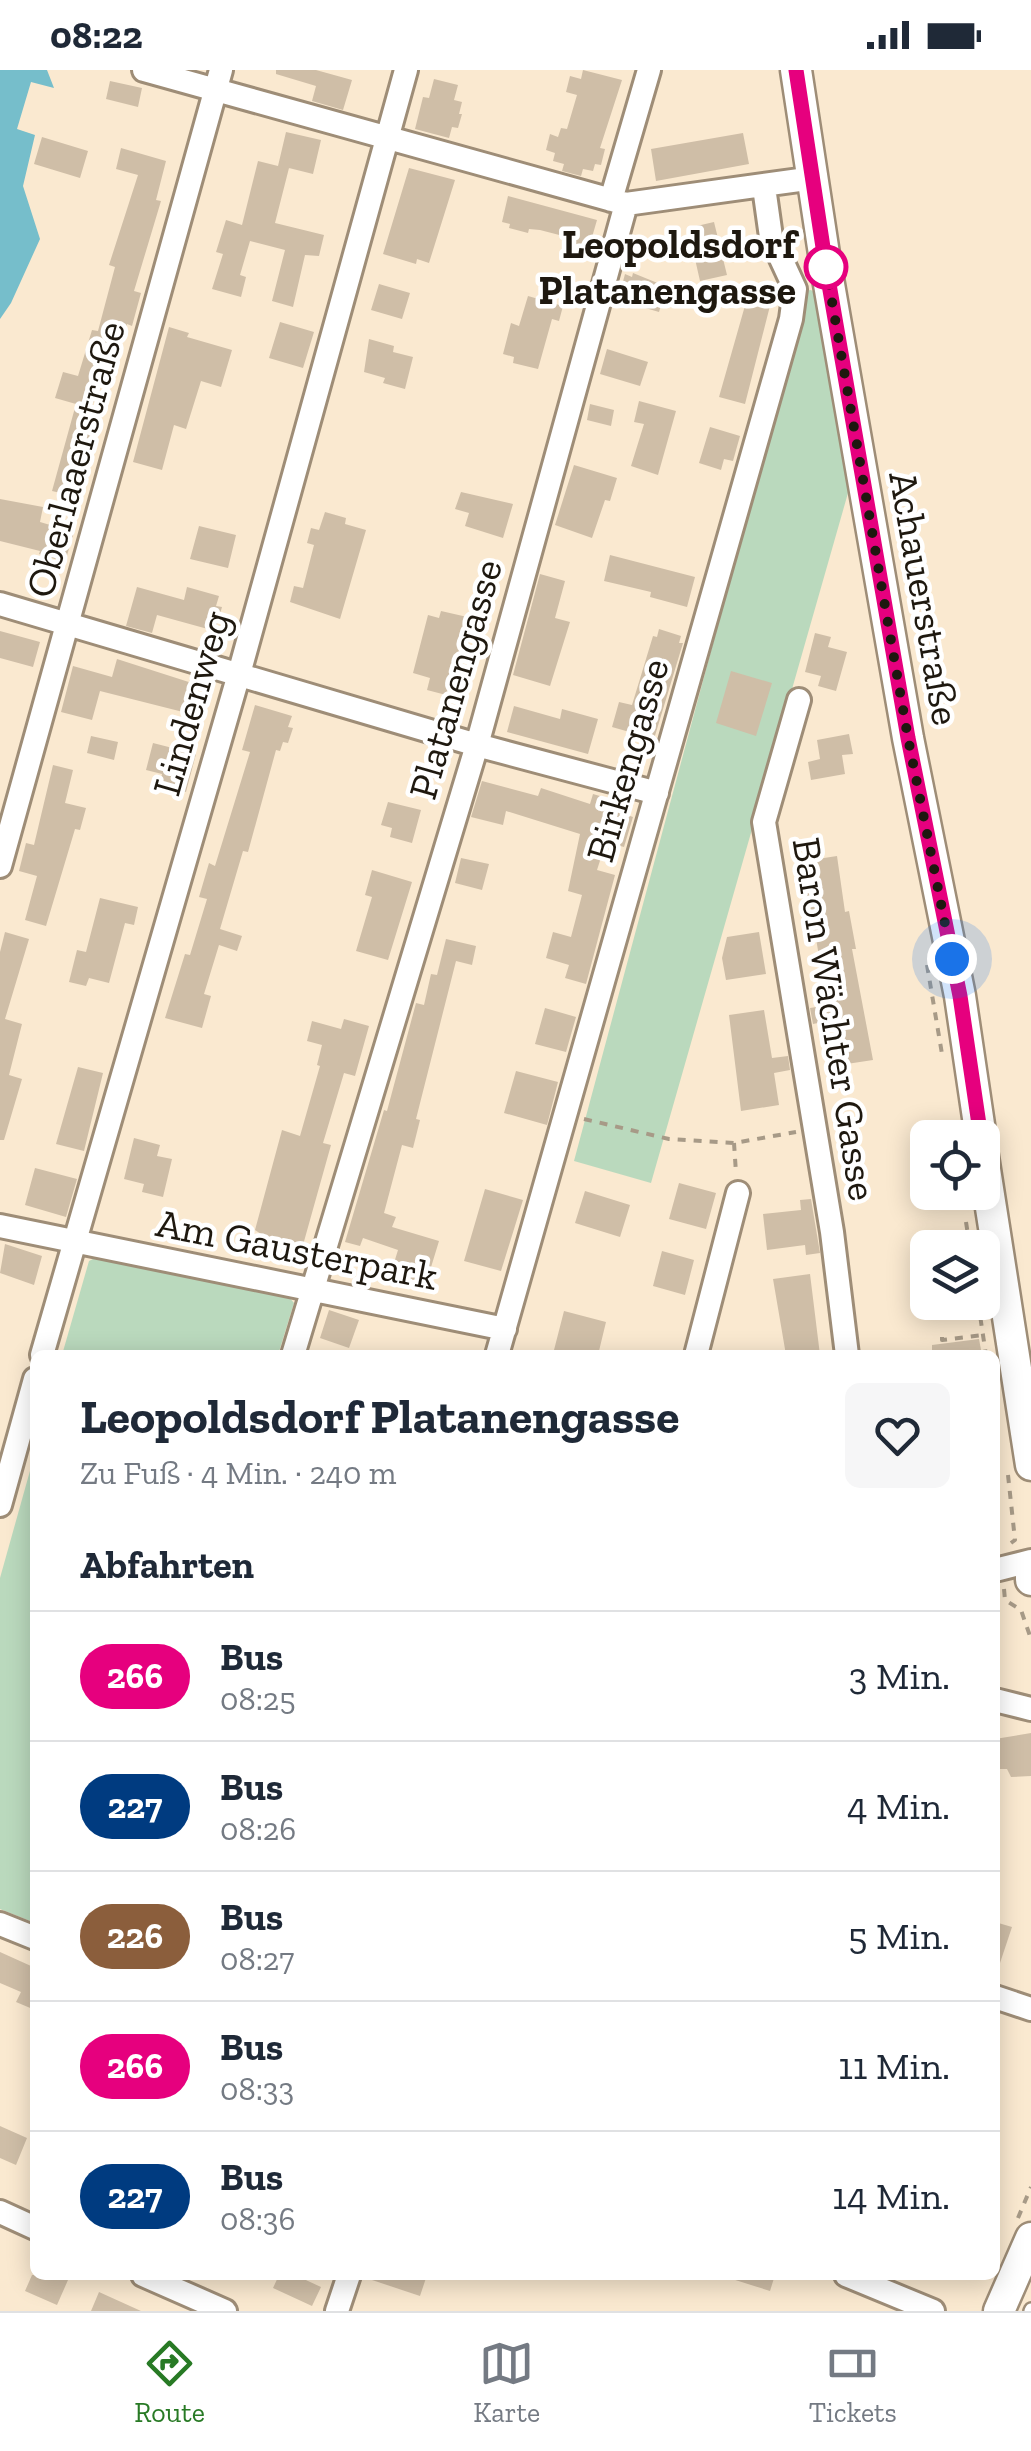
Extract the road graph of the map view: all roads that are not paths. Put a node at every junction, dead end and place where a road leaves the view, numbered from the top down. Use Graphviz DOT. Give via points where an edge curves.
graph roads {
  1 [pos="144,70"];
  2 [pos="406,70"];
  3 [pos="649,70"];
  4 [pos="796,70"];
  5 [pos="218,81"];
  6 [pos="387,140"];
  7 [pos="814,178"];
  8 [pos="764,186"];
  9 [pos="619,202"];
  10 [pos="0,604"];
  11 [pos="69,624"];
  12 [pos="239,674"];
  13 [pos="799,700"];
  14 [pos="477,745"];
  15 [pos="657,793"];
  16 [pos="0,866"];
  17 [pos="978,1120"];
  18 [pos="738,1192"];
  19 [pos="989,1210"];
  20 [pos="0,1226"];
  21 [pos="73,1242"];
  22 [pos="314,1290"];
  23 [pos="505,1330"];
  24 [pos="43,1350"];
  25 [pos="296,1350"];
  26 [pos="499,1350"];
  27 [pos="697,1350"];
  28 [pos="846,1350"];
  29 [pos="30,1397"];
  30 [pos="1019,1468"];
  31 [pos="0,1505"];
  32 [pos="1000,1701"];
  33 [pos="1031,1709"];
  34 [pos="0,1924"];
  35 [pos="30,1936"];
  36 [pos="1000,1999"];
  37 [pos="1031,2009"];
  38 [pos="0,2212"];
  39 [pos="30,2226"];
  40 [pos="1031,2238"];
  41 [pos="154,2280"];
  42 [pos="347,2280"];
  43 [pos="858,2280"];
  44 [pos="225,2311"];
  45 [pos="337,2311"];
  46 [pos="934,2311"];
  47 [pos="1000,2311"];
  1 -- 5 [label="street"];
  2 -- 6 [label="street, Lindenweg"];
  3 -- 9 [label="street, Platanengasse"];
  4 -- 7 [label="street, Achauerstraße"];
  5 -- 6 [label="street"];
  5 -- 11 [label="street, Oberlaaerstraße"];
  6 -- 9 [label="street"];
  6 -- 12 [label="street, Lindenweg"];
  7 -- 8 [label="street"];
  7 -- 17 [label="street, Achauerstraße"];
  8 -- 9 [label="street"];
  8 -- 15 [label="street, Birkengasse" via="771,236 795,288 791,319"];
  9 -- 14 [label="street, Platanengasse"];
  10 -- 11 [label="street"];
  11 -- 12 [label="street"];
  11 -- 16 [label="street, Oberlaaerstraße"];
  12 -- 14 [label="street"];
  12 -- 21 [label="street, Lindenweg"];
  13 -- 28 [label="street, Baron Wächter Gasse" via="764,822"];
  14 -- 15 [label="street"];
  14 -- 22 [label="street, Platanengasse"];
  15 -- 23 [label="street, Birkengasse"];
  18 -- 27 [label="street"];
  19 -- 30 [label="street"];
  20 -- 21 [label="street, Am Gausterpark"];
  21 -- 22 [label="street, Am Gausterpark"];
  21 -- 24 [label="street, Lindenweg"];
  22 -- 23 [label="street, Am Gausterpark"];
  22 -- 25 [label="street, Platanengasse"];
  23 -- 26 [label="street, Birkengasse"];
  29 -- 31 [label="street"];
  32 -- 33 [label="street"];
  34 -- 35 [label="street"];
  36 -- 37 [label="street"];
  38 -- 39 [label="street"];
  40 -- 47 [label="street"];
  41 -- 44 [label="street"];
  42 -- 45 [label="street"];
  43 -- 46 [label="street"];
}
